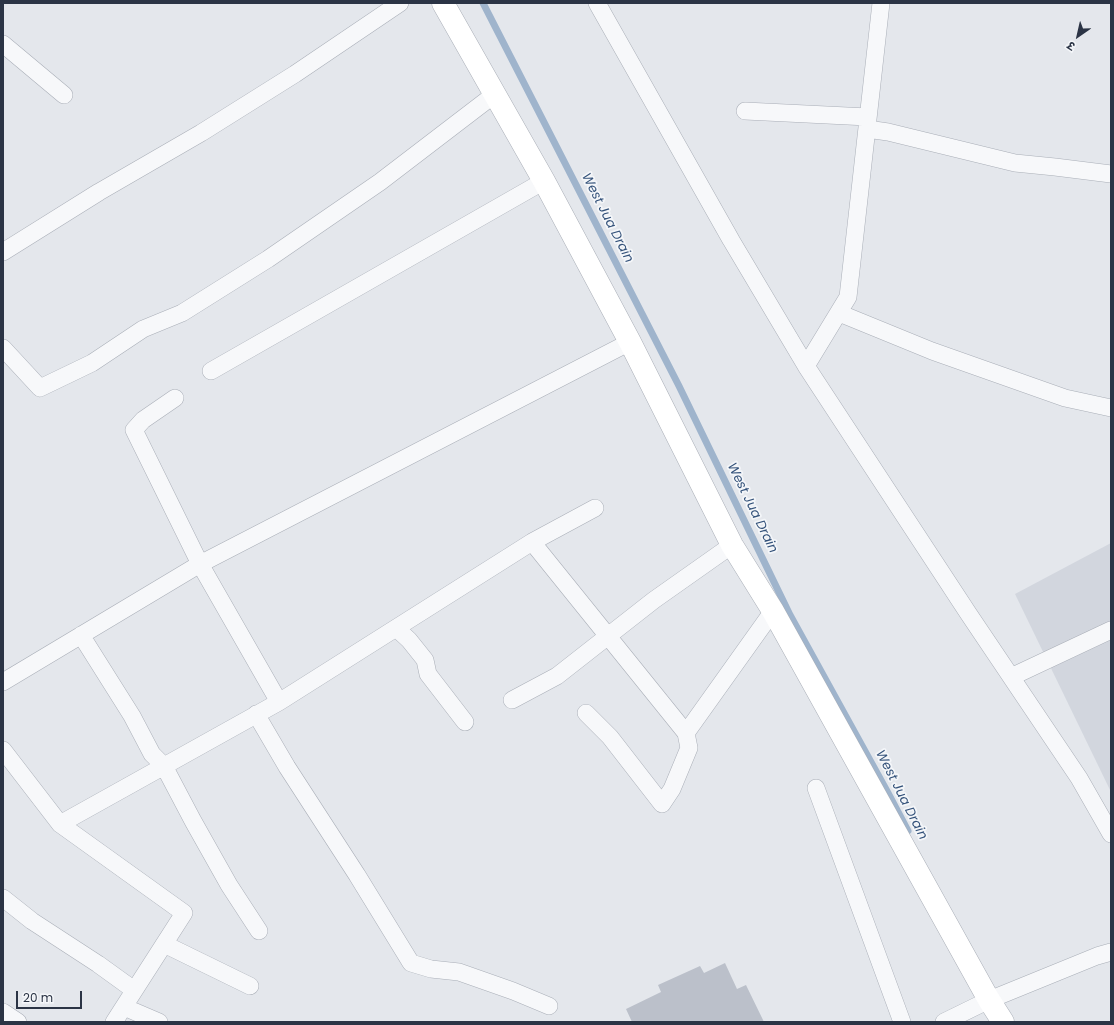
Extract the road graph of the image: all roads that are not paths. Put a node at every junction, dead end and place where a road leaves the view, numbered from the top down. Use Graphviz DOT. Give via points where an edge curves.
graph roads {
  1 [pos="400,3"];
  2 [pos="443,3"];
  3 [pos="597,3"];
  4 [pos="881,3"];
  5 [pos="3,44"];
  6 [pos="495,94"];
  7 [pos="64,95"];
  8 [pos="745,111"];
  9 [pos="868,123"];
  10 [pos="1111,174"];
  11 [pos="544,181"];
  12 [pos="3,252"];
  13 [pos="839,313"];
  14 [pos="630,342"];
  15 [pos="3,348"];
  16 [pos="806,366"];
  17 [pos="211,371"];
  18 [pos="176,398"];
  19 [pos="1111,408"];
  20 [pos="595,508"];
  21 [pos="532,542"];
  22 [pos="732,544"];
  23 [pos="200,564"];
  24 [pos="773,611"];
  25 [pos="396,628"];
  26 [pos="1111,630"];
  27 [pos="81,635"];
  28 [pos="608,637"];
  29 [pos="1011,677"];
  30 [pos="3,682"];
  31 [pos="512,700"];
  32 [pos="279,702"];
  33 [pos="586,713"];
  34 [pos="256,714"];
  35 [pos="466,722"];
  36 [pos="686,733"];
  37 [pos="3,750"];
  38 [pos="164,766"];
  39 [pos="816,788"];
  40 [pos="60,824"];
  41 [pos="1111,834"];
  42 [pos="3,898"];
  43 [pos="259,931"];
  44 [pos="164,944"];
  45 [pos="1111,952"];
  46 [pos="250,986"];
  47 [pos="134,990"];
  48 [pos="989,1000"];
  49 [pos="549,1006"];
  50 [pos="124,1007"];
  51 [pos="3,1012"];
  52 [pos="18,1022"];
  53 [pos="114,1022"];
  54 [pos="159,1022"];
  55 [pos="902,1022"];
  56 [pos="944,1022"];
  57 [pos="1003,1022"];
  1 -- 12 [label="street" via="295,74"];
  2 -- 6 [label="main road"];
  3 -- 16 [label="street" via="731,240"];
  4 -- 9 [label="street"];
  5 -- 7 [label="street"];
  6 -- 11 [label="main road"];
  6 -- 15 [label="street" via="380,182 268,259 182,313 144,329 92,363 40,388"];
  8 -- 9 [label="street"];
  9 -- 10 [label="street" via="888,132 1015,163"];
  9 -- 13 [label="street" via="848,297"];
  11 -- 14 [label="main road"];
  11 -- 17 [label="street"];
  13 -- 16 [label="street"];
  13 -- 19 [label="street" via="932,351 1065,398"];
  14 -- 22 [label="main road"];
  14 -- 23 [label="street"];
  16 -- 29 [label="street"];
  18 -- 23 [label="street" via="143,420 134,430"];
  20 -- 21 [label="street"];
  21 -- 25 [label="street"];
  21 -- 28 [label="street"];
  22 -- 24 [label="main road"];
  22 -- 28 [label="street"];
  23 -- 27 [label="street"];
  23 -- 32 [label="street"];
  24 -- 36 [label="street"];
  24 -- 48 [label="main road"];
  25 -- 32 [label="street"];
  25 -- 35 [label="street" via="425,660 428,674"];
  26 -- 29 [label="street"];
  27 -- 30 [label="street"];
  27 -- 38 [label="street" via="132,716 152,754"];
  28 -- 31 [label="street" via="557,676"];
  28 -- 36 [label="street"];
  29 -- 41 [label="street" via="1079,778"];
  32 -- 34 [label="street"];
  33 -- 36 [label="street" via="610,737 662,804 672,789 689,748"];
  34 -- 38 [label="street"];
  34 -- 49 [label="street" via="411,963 431,969 459,972"];
  37 -- 40 [label="street"];
  38 -- 40 [label="street"];
  38 -- 43 [label="street" via="229,885"];
  39 -- 55 [label="street"];
  40 -- 44 [label="street" via="184,913"];
  42 -- 47 [label="street" via="32,921"];
  44 -- 46 [label="street"];
  44 -- 47 [label="street"];
  45 -- 48 [label="street"];
  47 -- 50 [label="street"];
  48 -- 56 [label="street"];
  48 -- 57 [label="main road"];
  50 -- 53 [label="street"];
  50 -- 54 [label="street"];
  51 -- 52 [label="street"];
}
